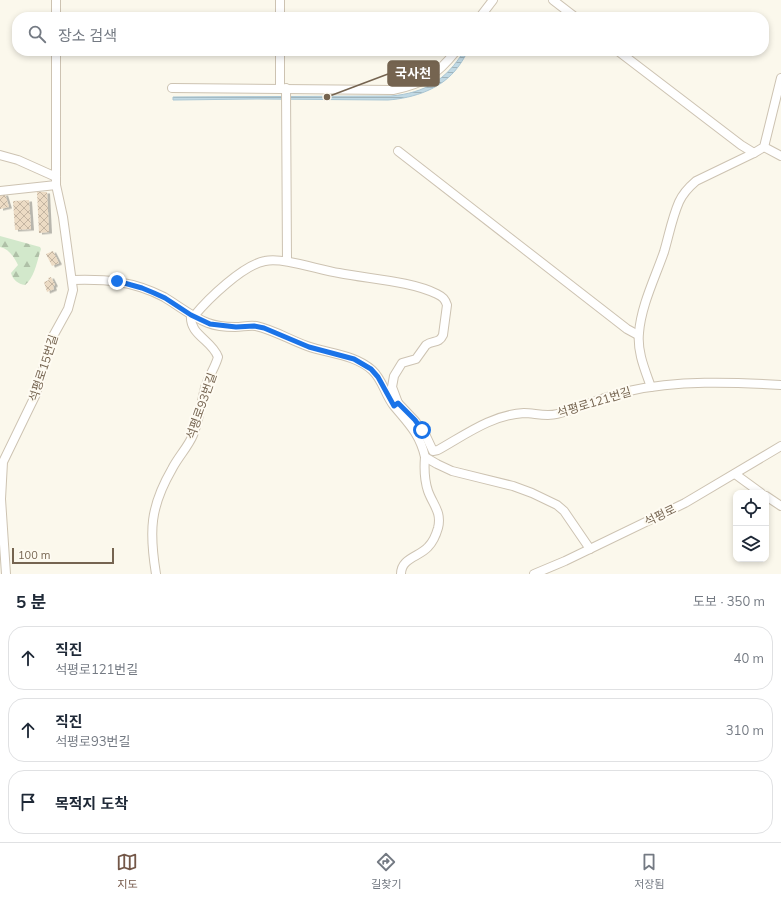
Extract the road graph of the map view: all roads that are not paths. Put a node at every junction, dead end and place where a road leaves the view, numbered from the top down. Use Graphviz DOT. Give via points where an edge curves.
graph roads {
  1 [pos="56,0"];
  2 [pos="280,0"];
  3 [pos="493,0"];
  4 [pos="553,0"];
  5 [pos="56,12"];
  6 [pos="280,12"];
  7 [pos="484,12"];
  8 [pos="569,12"];
  9 [pos="56,56"];
  10 [pos="281,56"];
  11 [pos="452,56"];
  12 [pos="625,56"];
  13 [pos="781,78"];
  14 [pos="172,88"];
  15 [pos="284,89"];
  16 [pos="764,147"];
  17 [pos="398,151"];
  18 [pos="754,153"];
  19 [pos="0,155"];
  20 [pos="781,156"];
  21 [pos="56,181"];
  22 [pos="0,191"];
  23 [pos="287,261"];
  24 [pos="73,280"];
  25 [pos="192,316"];
  26 [pos="638,335"];
  27 [pos="781,385"];
  28 [pos="651,387"];
  29 [pos="396,404"];
  30 [pos="781,446"];
  31 [pos="426,450"];
  32 [pos="2,463"];
  33 [pos="735,474"];
  34 [pos="757,490"];
  35 [pos="769,498"];
  36 [pos="781,506"];
  37 [pos="590,549"];
  38 [pos="6,574"];
  39 [pos="156,574"];
  40 [pos="401,574"];
  41 [pos="534,574"];
  1 -- 5 [label="street"];
  2 -- 6 [label="street"];
  3 -- 7 [label="street"];
  4 -- 8 [label="street"];
  9 -- 21 [label="street, 석평로15번길"];
  10 -- 15 [label="street"];
  11 -- 15 [label="street" via="437,73 405,87 384,90"];
  12 -- 18 [label="street"];
  13 -- 16 [label="street"];
  14 -- 15 [label="street"];
  15 -- 23 [label="street"];
  16 -- 18 [label="street"];
  16 -- 20 [label="street"];
  17 -- 26 [label="street"];
  18 -- 26 [label="street" via="702,178 683,194 647,300"];
  19 -- 21 [label="street" via="18,160"];
  21 -- 22 [label="street"];
  21 -- 24 [label="street, 석평로15번길"];
  23 -- 25 [label="street" via="265,261 250,267"];
  23 -- 29 [label="street" via="413,287 437,294 446,300 447,311 441,340 426,344 416,359 402,363 397,370 392,387"];
  24 -- 25 [label="street" via="105,279 128,283 165,298"];
  24 -- 32 [label="street, 석평로15번길" via="71,301 52,338 36,394"];
  25 -- 29 [label="street" via="210,324 264,328 309,347 354,359 371,369"];
  25 -- 39 [label="street, 석평로93번길" via="195,332 216,351 218,357 206,387 192,437 172,468 154,510 152,551"];
  26 -- 28 [label="street" via="641,356"];
  27 -- 28 [label="street, 석평로121번길"];
  28 -- 31 [label="street, 석평로121번길" via="621,393 554,415 524,413 502,417 467,432 438,450"];
  29 -- 31 [label="street"];
  30 -- 33 [label="street, 석평로"];
  31 -- 37 [label="street" via="437,464 452,471 513,486 557,505"];
  31 -- 40 [label="street" via="424,478 431,500 438,511 438,529 427,548 403,564"];
  32 -- 38 [label="street, 석평로15번길" via="1,499"];
  33 -- 34 [label="street"];
  33 -- 37 [label="street, 석평로" via="685,503"];
  35 -- 36 [label="street"];
  37 -- 41 [label="street, 석평로"];
}
